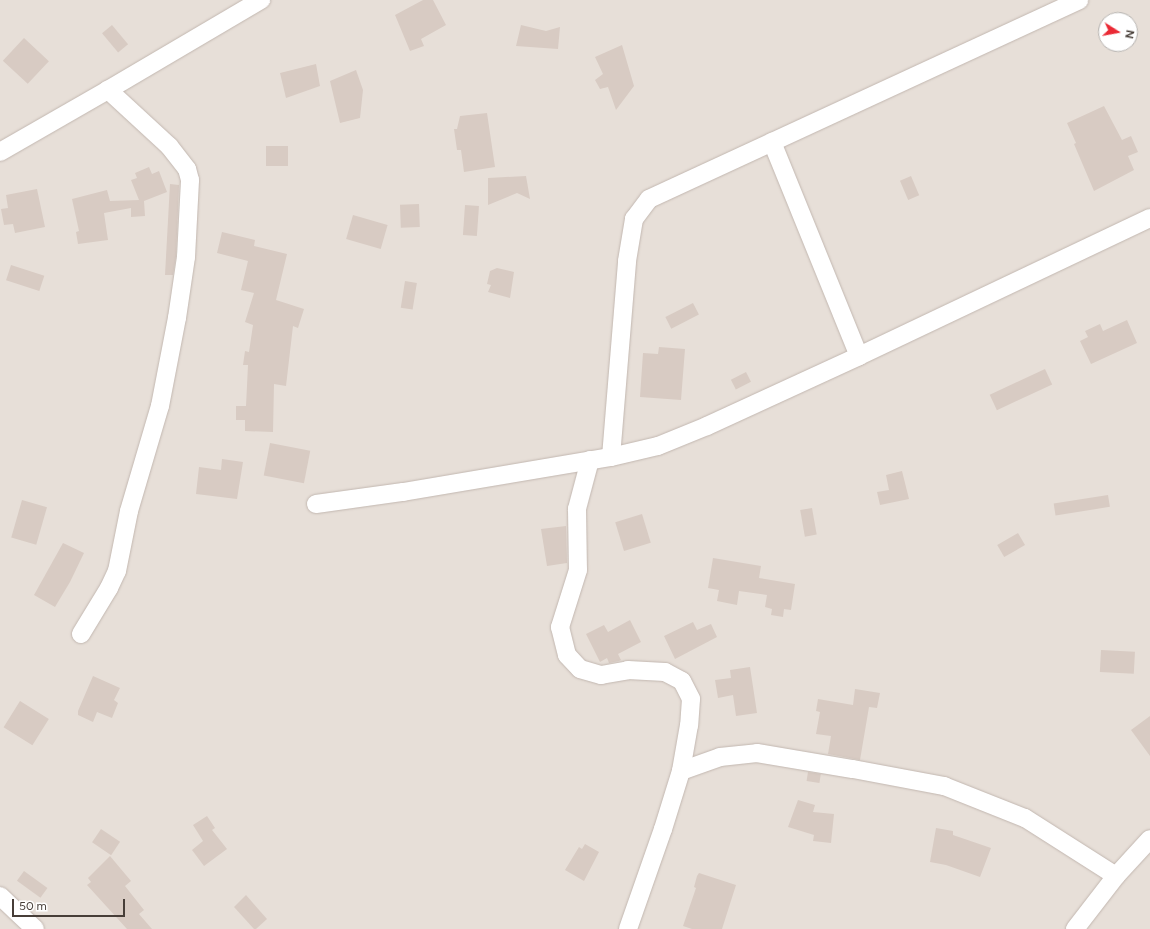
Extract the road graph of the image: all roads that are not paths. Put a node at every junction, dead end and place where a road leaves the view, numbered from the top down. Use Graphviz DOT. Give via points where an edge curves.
graph roads {
  1 [pos="261,0"];
  2 [pos="1079,0"];
  3 [pos="108,90"];
  4 [pos="772,142"];
  5 [pos="0,152"];
  6 [pos="1150,218"];
  7 [pos="859,356"];
  8 [pos="611,457"];
  9 [pos="590,460"];
  10 [pos="316,504"];
  11 [pos="81,634"];
  12 [pos="681,771"];
  13 [pos="1150,839"];
  14 [pos="1116,876"];
  15 [pos="0,896"];
  16 [pos="35,929"];
  17 [pos="628,929"];
  18 [pos="1076,929"];
  1 -- 3 [label="street"];
  2 -- 4 [label="street"];
  3 -- 5 [label="street"];
  3 -- 11 [label="street" via="169,146 187,168 190,180 186,257 178,318 160,406 129,512 117,571"];
  4 -- 7 [label="street"];
  4 -- 8 [label="street" via="649,199 634,219 627,261"];
  6 -- 7 [label="street"];
  7 -- 8 [label="street" via="658,446"];
  8 -- 9 [label="street"];
  9 -- 10 [label="street"];
  9 -- 12 [label="street" via="577,509 578,570 560,627 567,655 580,669 601,675 628,670 665,672 682,681 691,699"];
  12 -- 14 [label="street" via="720,757 757,754 944,786 1025,818"];
  12 -- 17 [label="street"];
  13 -- 14 [label="street"];
  14 -- 18 [label="street"];
  15 -- 16 [label="street"];
}
